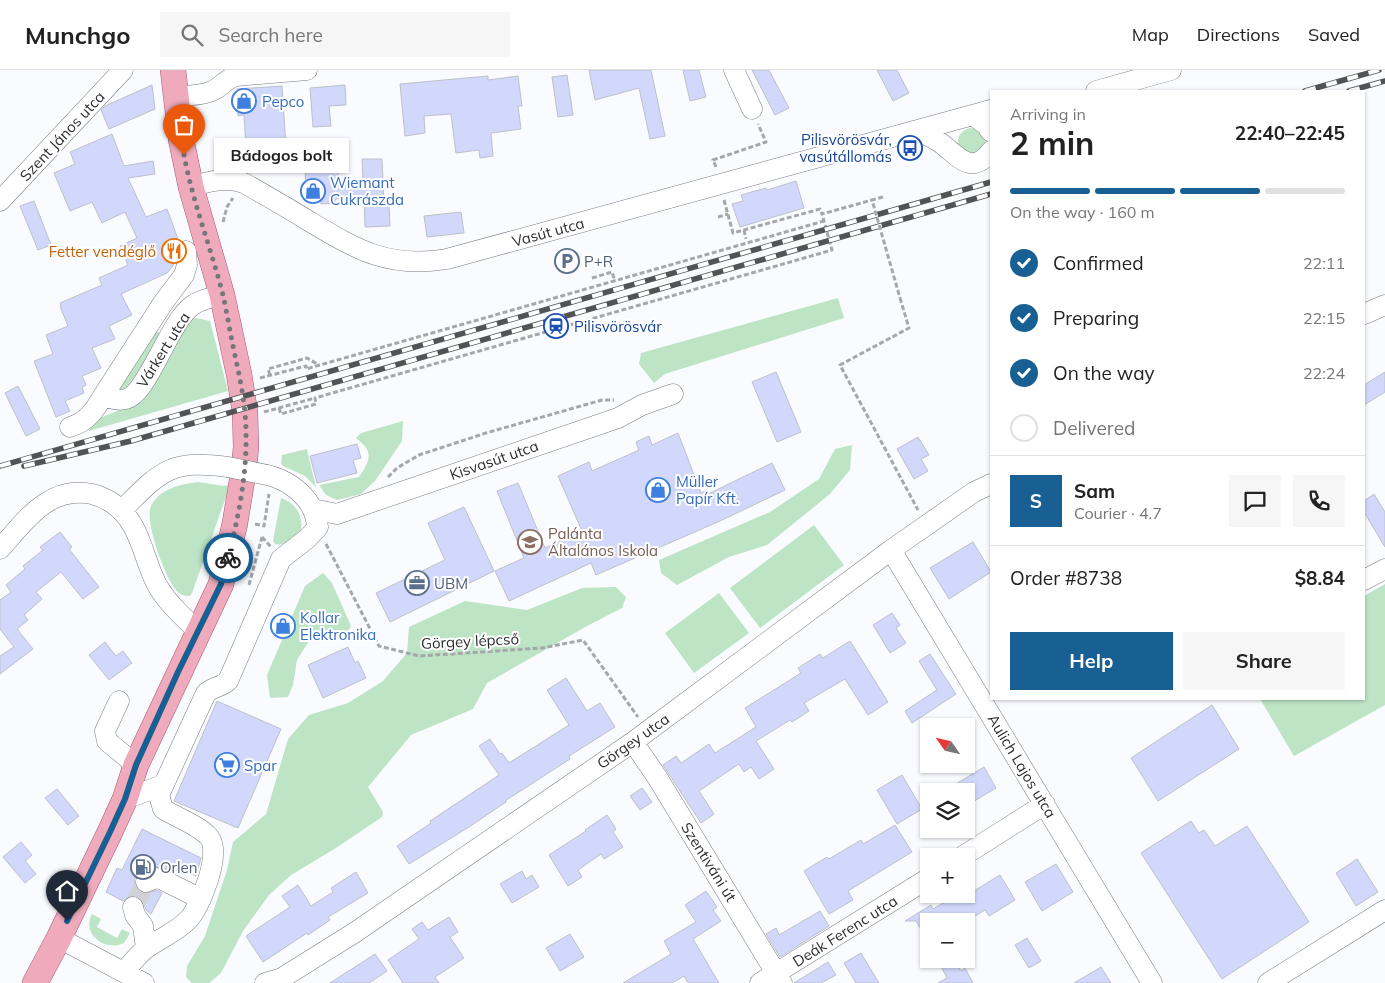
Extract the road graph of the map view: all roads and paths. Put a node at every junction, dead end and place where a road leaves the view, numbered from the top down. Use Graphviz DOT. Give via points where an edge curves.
graph roads {
  1 [pos="123,70"];
  2 [pos="172,70"];
  3 [pos="307,70"];
  4 [pos="734,70"];
  5 [pos="1171,70"];
  6 [pos="1100,90"];
  7 [pos="176,96"];
  8 [pos="752,109"];
  9 [pos="982,112"];
  10 [pos="916,131"];
  11 [pos="990,131"];
  12 [pos="990,152"];
  13 [pos="244,183"];
  14 [pos="720,185"];
  15 [pos="191,187"];
  16 [pos="883,197"];
  17 [pos="872,200"];
  18 [pos="0,201"];
  19 [pos="728,214"];
  20 [pos="822,214"];
  21 [pos="718,217"];
  22 [pos="824,221"];
  23 [pos="744,230"];
  24 [pos="223,231"];
  25 [pos="746,239"];
  26 [pos="186,252"];
  27 [pos="592,278"];
  28 [pos="614,281"];
  29 [pos="222,295"];
  30 [pos="1385,305"];
  31 [pos="1365,314"];
  32 [pos="319,365"];
  33 [pos="270,376"];
  34 [pos="260,378"];
  35 [pos="673,394"];
  36 [pos="104,396"];
  37 [pos="315,398"];
  38 [pos="642,405"];
  39 [pos="279,408"];
  40 [pos="263,412"];
  41 [pos="70,427"];
  42 [pos="270,475"];
  43 [pos="990,484"];
  44 [pos="373,501"];
  45 [pos="917,508"];
  46 [pos="122,510"];
  47 [pos="315,518"];
  48 [pos="255,524"];
  49 [pos="262,537"];
  50 [pos="0,549"];
  51 [pos="892,550"];
  52 [pos="1385,569"];
  53 [pos="1365,579"];
  54 [pos="248,587"];
  55 [pos="199,632"];
  56 [pos="119,701"];
  57 [pos="641,737"];
  58 [pos="136,765"];
  59 [pos="164,785"];
  60 [pos="125,799"];
  61 [pos="1046,804"];
  62 [pos="975,848"];
  63 [pos="146,882"];
  64 [pos="920,884"];
  65 [pos="201,899"];
  66 [pos="133,907"];
  67 [pos="1385,910"];
  68 [pos="59,938"];
  69 [pos="146,948"];
  70 [pos="124,972"];
  71 [pos="773,980"];
  72 [pos="35,983"];
  73 [pos="144,983"];
  74 [pos="265,983"];
  75 [pos="1152,983"];
  76 [pos="1268,983"];
  1 -- 18 [label="street, Szent János utca"];
  2 -- 7 [label="main road"];
  3 -- 7 [label="street" via="236,76 214,90"];
  4 -- 8 [label="street"];
  5 -- 6 [label="street"];
  7 -- 15 [label="main road"];
  8 -- 14 [label="path" via="766,142 714,160"];
  9 -- 10 [label="street, Vasút utca"];
  9 -- 11 [label="street, Vasút utca"];
  10 -- 12 [label="street" via="936,140 970,164 986,158"];
  10 -- 14 [label="street, Vasút utca"];
  13 -- 14 [label="street, Vasút utca" via="365,252 392,260 417,262 447,259"];
  13 -- 15 [label="street, Vasút utca" via="222,180"];
  13 -- 24 [label="path" via="224,215"];
  14 -- 19 [label="path"];
  15 -- 29 [label="main road"];
  16 -- 17 [label="path, bridge"];
  17 -- 20 [label="path"];
  17 -- 45 [label="path, bridge" via="909,328 840,366"];
  19 -- 21 [label="path"];
  19 -- 23 [label="path" via="733,233"];
  20 -- 22 [label="path"];
  20 -- 23 [label="path" via="820,209"];
  22 -- 28 [label="path"];
  22 -- 37 [label="path" via="832,250"];
  23 -- 25 [label="path"];
  26 -- 36 [label="street, Várkert utca" via="184,275 163,302"];
  27 -- 28 [label="path" via="612,272"];
  28 -- 32 [label="path"];
  29 -- 36 [label="street, Várkert utca" via="192,305 178,321 139,390 128,399"];
  29 -- 55 [label="main road" via="245,412 246,448 229,554 221,584"];
  30 -- 31 [label="street"];
  32 -- 33 [label="path"];
  32 -- 33 [label="path" via="307,358 268,369"];
  33 -- 34 [label="path"];
  35 -- 38 [label="street, Kisvasút utca"];
  36 -- 41 [label="street, Várkert utca" via="93,414"];
  37 -- 39 [label="path"];
  37 -- 39 [label="path" via="316,404 292,411 280,414"];
  38 -- 44 [label="street, Kisvasút utca" via="618,418"];
  38 -- 44 [label="path" via="602,400 419,455 397,468"];
  39 -- 40 [label="path"];
  42 -- 46 [label="street, bridge" via="228,467 192,464 176,467 161,474"];
  42 -- 47 [label="street" via="297,490"];
  42 -- 48 [label="path" via="264,526"];
  43 -- 51 [label="street, Görgey utca" via="974,492"];
  44 -- 47 [label="street, Kisvasút utca"];
  46 -- 50 [label="street" via="99,496 85,493 54,497 29,517"];
  46 -- 55 [label="street" via="133,527 157,584"];
  47 -- 57 [label="path, Görgey lépcső" via="379,646 419,656 542,648 583,640"];
  47 -- 59 [label="street" via="308,538 281,559 228,681 206,693"];
  49 -- 54 [label="path"];
  51 -- 57 [label="street, Görgey utca"];
  51 -- 61 [label="street, Aulich Lajos utca"];
  52 -- 53 [label="street"];
  55 -- 58 [label="main road"];
  56 -- 58 [label="street" via="105,736"];
  57 -- 71 [label="street, Szentiváni út"];
  57 -- 74 [label="street, Görgey utca" via="354,933 282,978"];
  58 -- 60 [label="main road"];
  59 -- 60 [label="street"];
  59 -- 65 [label="street" via="160,795 163,809 203,832 212,842 211,866"];
  60 -- 68 [label="main road"];
  61 -- 62 [label="street"];
  61 -- 75 [label="street, Aulich Lajos utca"];
  63 -- 65 [label="street" via="162,879"];
  64 -- 71 [label="street, Deák Ferenc utca"];
  65 -- 69 [label="street" via="189,919"];
  66 -- 69 [label="street" via="143,926"];
  67 -- 76 [label="street"];
  68 -- 70 [label="street"];
  68 -- 72 [label="main road"];
  69 -- 70 [label="street"];
  70 -- 73 [label="street"];
}
